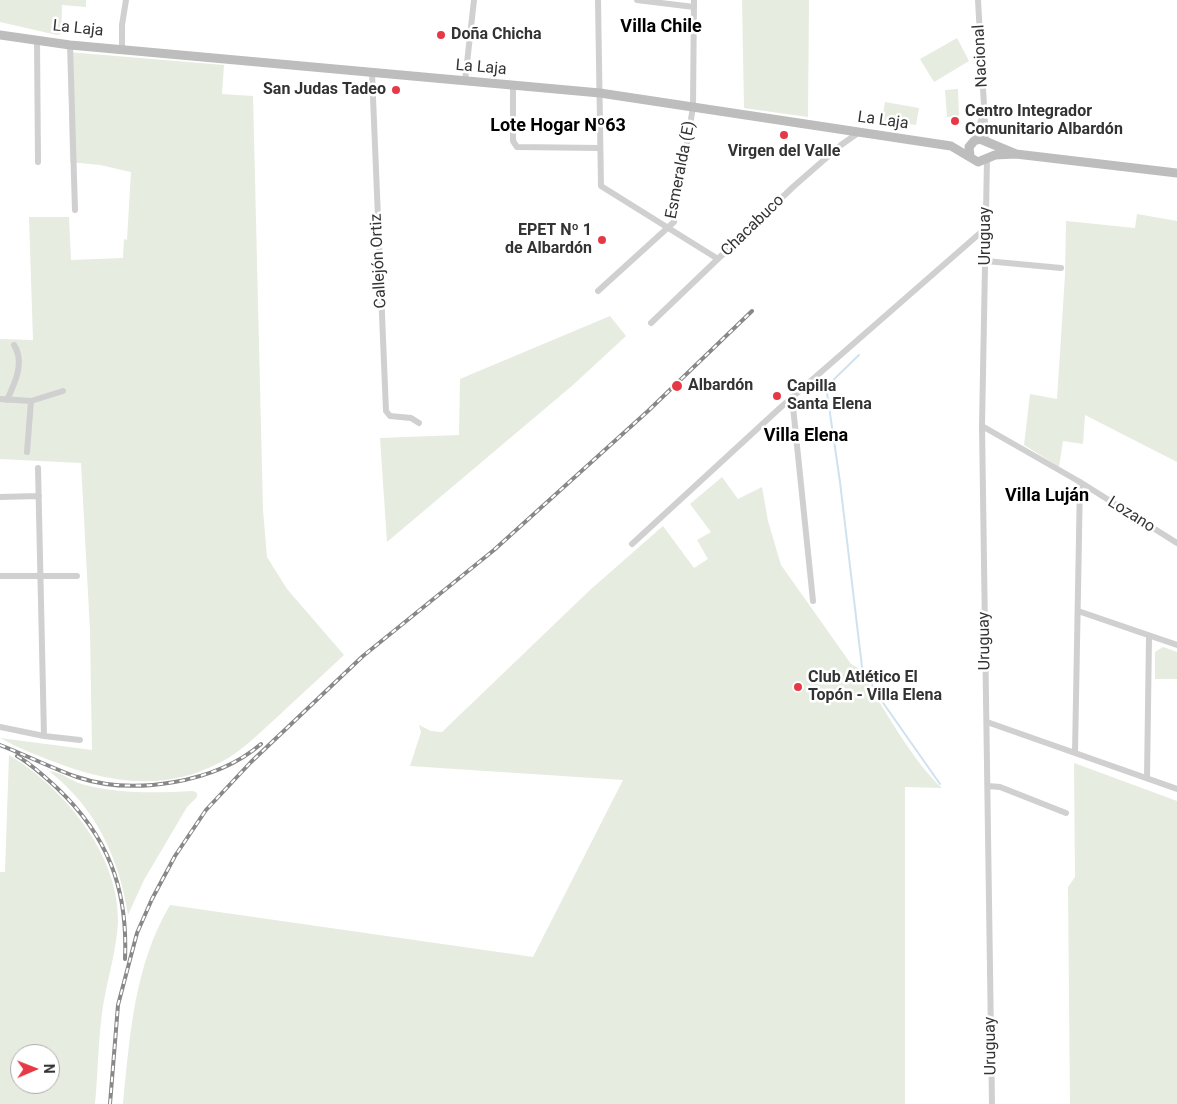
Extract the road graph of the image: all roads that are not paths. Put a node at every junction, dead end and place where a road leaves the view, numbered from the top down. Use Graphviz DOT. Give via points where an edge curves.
graph roads {
  1 [pos="126,0"];
  2 [pos="474,0"];
  3 [pos="598,0"];
  4 [pos="637,0"];
  5 [pos="978,0"];
  6 [pos="694,3"];
  7 [pos="2,36"];
  8 [pos="37,40"];
  9 [pos="70,45"];
  10 [pos="122,49"];
  11 [pos="372,74"];
  12 [pos="465,81"];
  13 [pos="513,86"];
  14 [pos="600,93"];
  15 [pos="693,107"];
  16 [pos="984,111"];
  17 [pos="858,133"];
  18 [pos="973,142"];
  19 [pos="987,142"];
  20 [pos="951,146"];
  21 [pos="600,148"];
  22 [pos="1016,154"];
  23 [pos="972,158"];
  24 [pos="988,159"];
  25 [pos="38,162"];
  26 [pos="1177,174"];
  27 [pos="986,178"];
  28 [pos="75,210"];
  29 [pos="987,227"];
  30 [pos="668,228"];
  31 [pos="718,259"];
  32 [pos="986,261"];
  33 [pos="1061,268"];
  34 [pos="598,291"];
  35 [pos="650,323"];
  36 [pos="14,345"];
  37 [pos="63,391"];
  38 [pos="792,397"];
  39 [pos="3,399"];
  40 [pos="31,401"];
  41 [pos="419,423"];
  42 [pos="982,426"];
  43 [pos="27,452"];
  44 [pos="38,468"];
  45 [pos="1080,482"];
  46 [pos="39,496"];
  47 [pos="0,497"];
  48 [pos="1177,543"];
  49 [pos="632,544"];
  50 [pos="0,576"];
  51 [pos="77,576"];
  52 [pos="41,577"];
  53 [pos="813,601"];
  54 [pos="1078,611"];
  55 [pos="1149,636"];
  56 [pos="1177,645"];
  57 [pos="987,722"];
  58 [pos="0,726"];
  59 [pos="44,736"];
  60 [pos="80,740"];
  61 [pos="1075,753"];
  62 [pos="1147,778"];
  63 [pos="988,786"];
  64 [pos="1177,789"];
  65 [pos="1066,813"];
  66 [pos="992,1104"];
  1 -- 10 [label="street"];
  2 -- 12 [label="street"];
  3 -- 14 [label="street"];
  4 -- 6 [label="street"];
  5 -- 16 [label="street, Nacional"];
  6 -- 15 [label="street, Esmeralda (E)"];
  7 -- 8 [label="main road, La Laja"];
  8 -- 9 [label="main road, La Laja"];
  8 -- 25 [label="street"];
  9 -- 10 [label="main road, La Laja"];
  9 -- 28 [label="street"];
  10 -- 11 [label="main road, La Laja"];
  11 -- 12 [label="main road, La Laja"];
  11 -- 41 [label="street, Callejón Ortiz" via="386,411 390,416 411,418"];
  12 -- 13 [label="main road, La Laja"];
  13 -- 14 [label="main road, La Laja"];
  13 -- 21 [label="street" via="513,142 517,147"];
  14 -- 15 [label="main road, La Laja"];
  14 -- 21 [label="street"];
  15 -- 17 [label="main road, La Laja"];
  15 -- 30 [label="street, Esmeralda (E)" via="674,222"];
  16 -- 18 [label="street, Nacional"];
  16 -- 19 [label="street, Nacional"];
  17 -- 20 [label="main road, La Laja"];
  17 -- 31 [label="street, Chacabuco" via="793,187"];
  18 -- 19 [label="main road"];
  18 -- 20 [label="main road, La Laja"];
  18 -- 23 [label="main road" via="969,151"];
  19 -- 22 [label="main road"];
  19 -- 24 [label="main road" via="991,147"];
  20 -- 23 [label="main road, La Laja"];
  21 -- 30 [label="street" via="601,186"];
  22 -- 24 [label="main road"];
  22 -- 26 [label="main road"];
  23 -- 24 [label="main road"];
  23 -- 27 [label="street"];
  24 -- 27 [label="street, Uruguay"];
  27 -- 29 [label="street, Uruguay"];
  29 -- 32 [label="street, Uruguay"];
  29 -- 38 [label="street"];
  30 -- 31 [label="street"];
  30 -- 34 [label="street, Esmeralda (E)"];
  31 -- 35 [label="street, Chacabuco"];
  32 -- 33 [label="street"];
  32 -- 42 [label="street, Uruguay"];
  36 -- 39 [label="street" via="18,351 19,367 15,384"];
  37 -- 40 [label="street"];
  38 -- 49 [label="street"];
  38 -- 53 [label="street"];
  39 -- 40 [label="street"];
  40 -- 43 [label="street"];
  42 -- 45 [label="street, Lozano"];
  42 -- 57 [label="street, Uruguay"];
  44 -- 46 [label="street"];
  45 -- 48 [label="street, Lozano"];
  45 -- 54 [label="street"];
  46 -- 47 [label="street"];
  46 -- 52 [label="street"];
  50 -- 52 [label="street"];
  51 -- 52 [label="street"];
  52 -- 59 [label="street"];
  54 -- 55 [label="street"];
  54 -- 61 [label="street"];
  55 -- 56 [label="street"];
  55 -- 62 [label="street"];
  57 -- 61 [label="street"];
  57 -- 63 [label="street, Uruguay"];
  58 -- 59 [label="street"];
  59 -- 60 [label="street"];
  61 -- 62 [label="street"];
  62 -- 64 [label="street"];
  63 -- 65 [label="street" via="1000,787"];
  63 -- 66 [label="street, Uruguay"];
}
